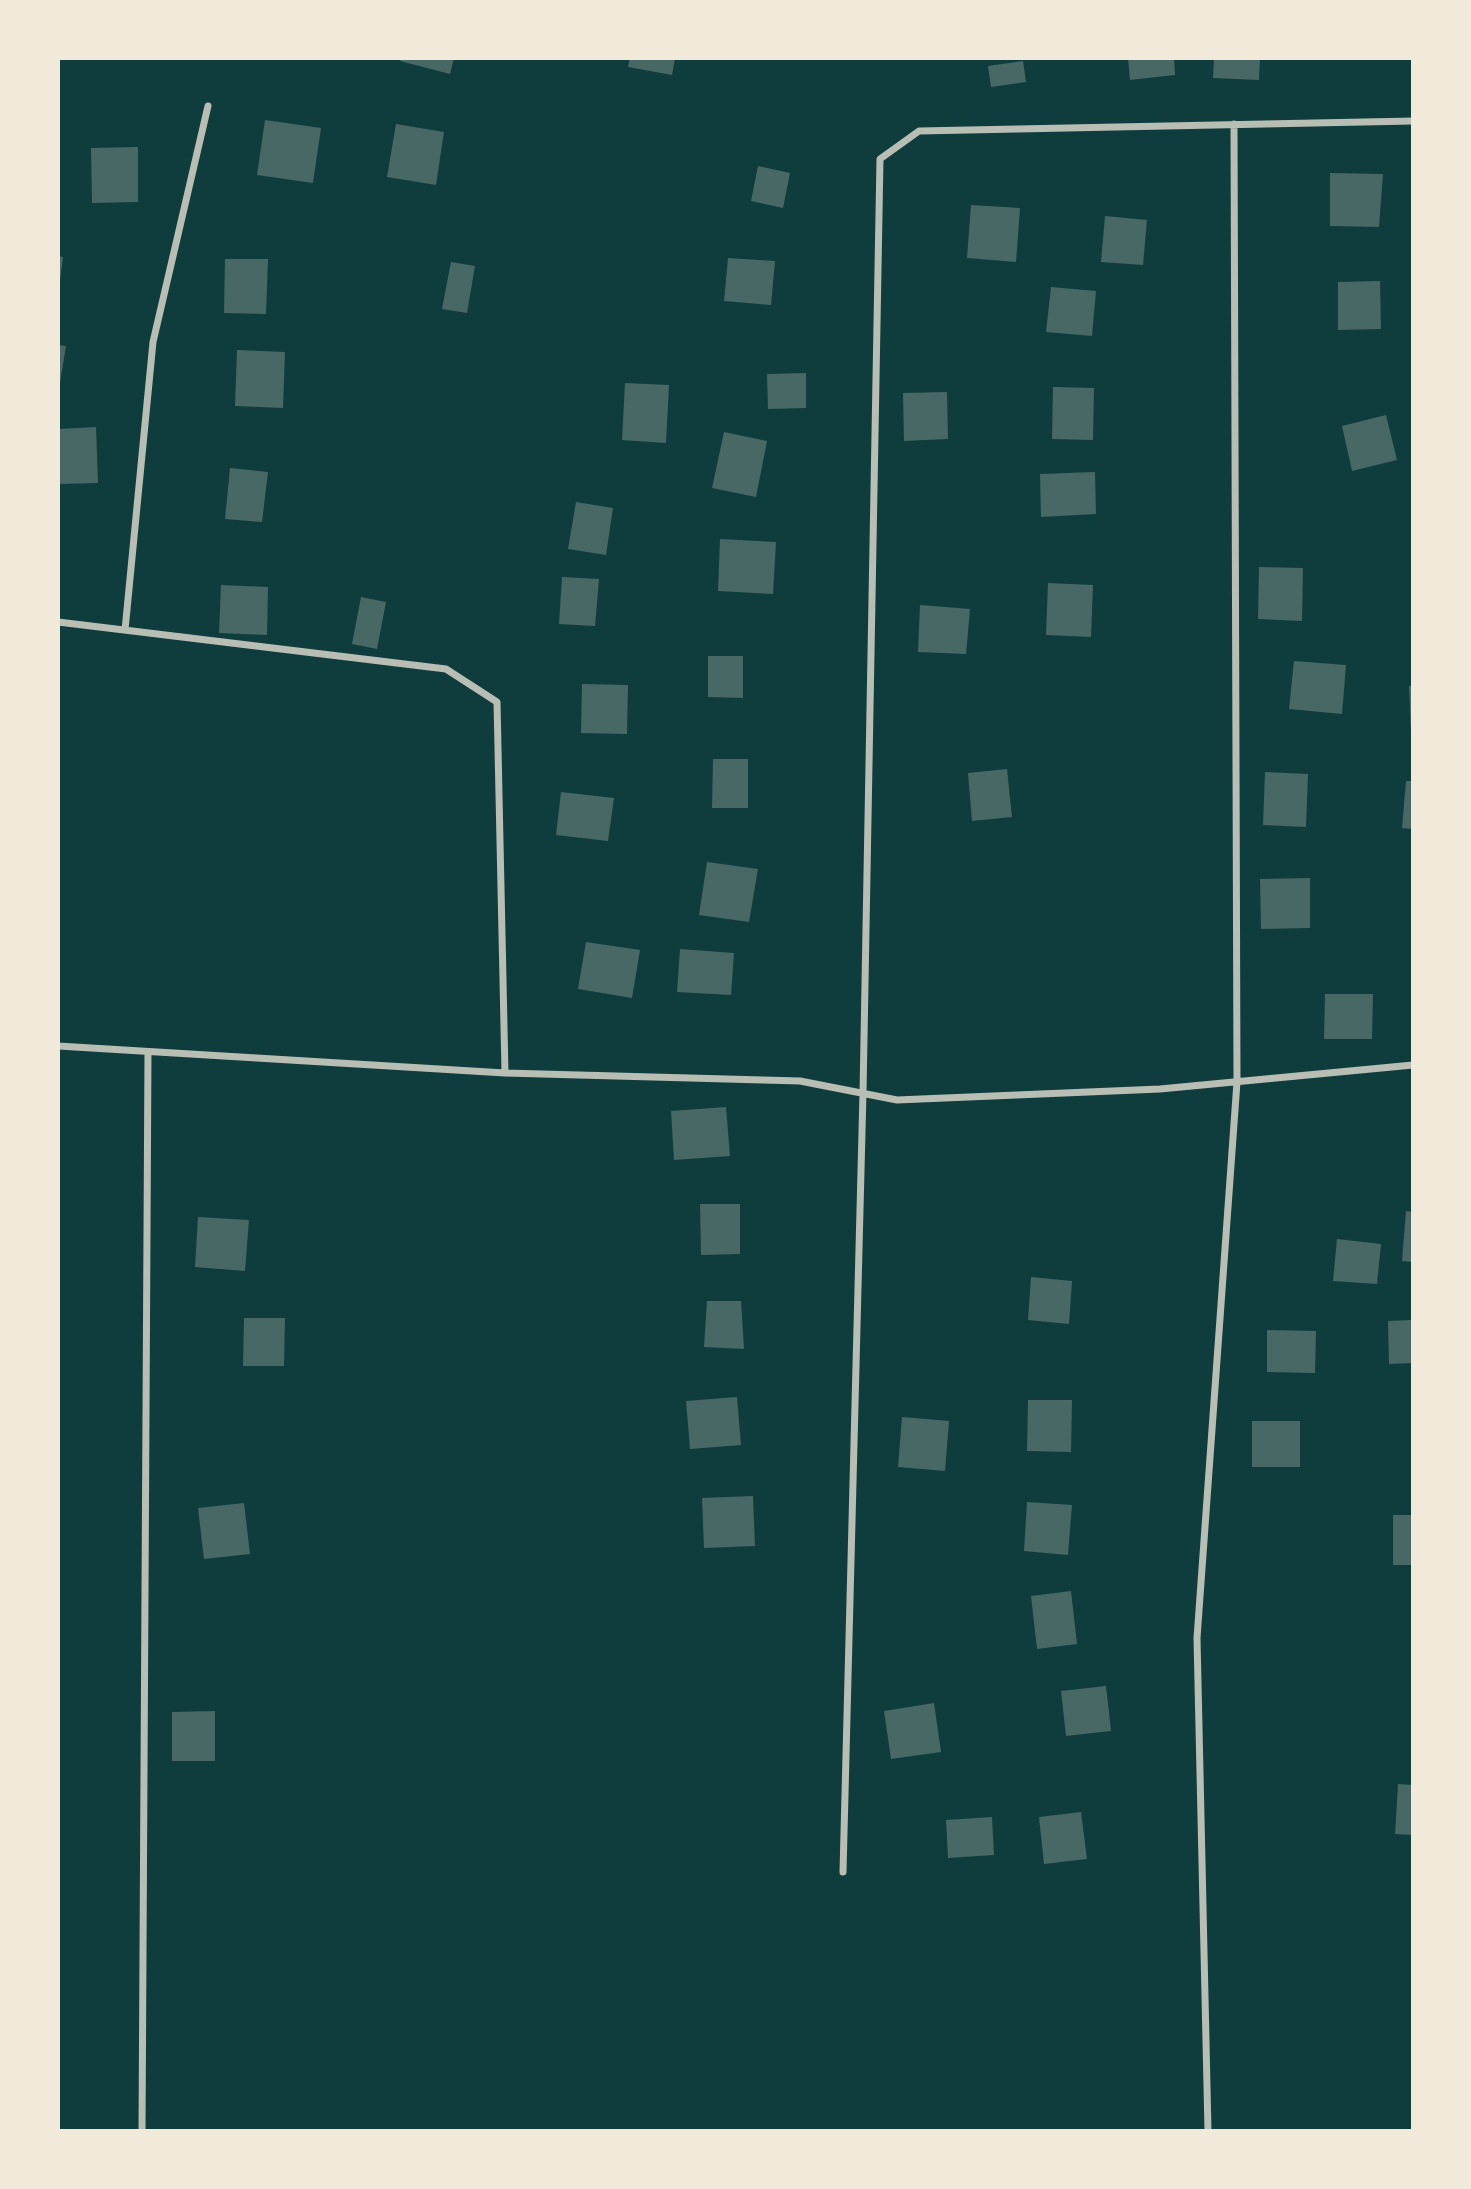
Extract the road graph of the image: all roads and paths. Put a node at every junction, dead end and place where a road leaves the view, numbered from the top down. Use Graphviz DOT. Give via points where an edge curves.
graph roads {
  1 [pos="208,106"];
  2 [pos="1413,121"];
  3 [pos="1234,124"];
  4 [pos="58,622"];
  5 [pos="125,630"];
  6 [pos="58,1046"];
  7 [pos="148,1052"];
  8 [pos="1413,1065"];
  9 [pos="505,1073"];
  10 [pos="1237,1082"];
  11 [pos="863,1093"];
  12 [pos="843,1872"];
  13 [pos="142,2131"];
  14 [pos="1208,2131"];
  1 -- 5 [label="street" via="153,342"];
  2 -- 3 [label="street"];
  3 -- 10 [label="street"];
  3 -- 11 [label="street" via="919,131 880,159"];
  4 -- 5 [label="street"];
  5 -- 9 [label="street" via="446,669 497,702"];
  6 -- 7 [label="street"];
  7 -- 9 [label="street"];
  7 -- 13 [label="street"];
  8 -- 10 [label="street"];
  9 -- 11 [label="street" via="800,1081"];
  10 -- 11 [label="street" via="897,1100"];
  10 -- 14 [label="street" via="1198,1638"];
  11 -- 12 [label="street"];
}
